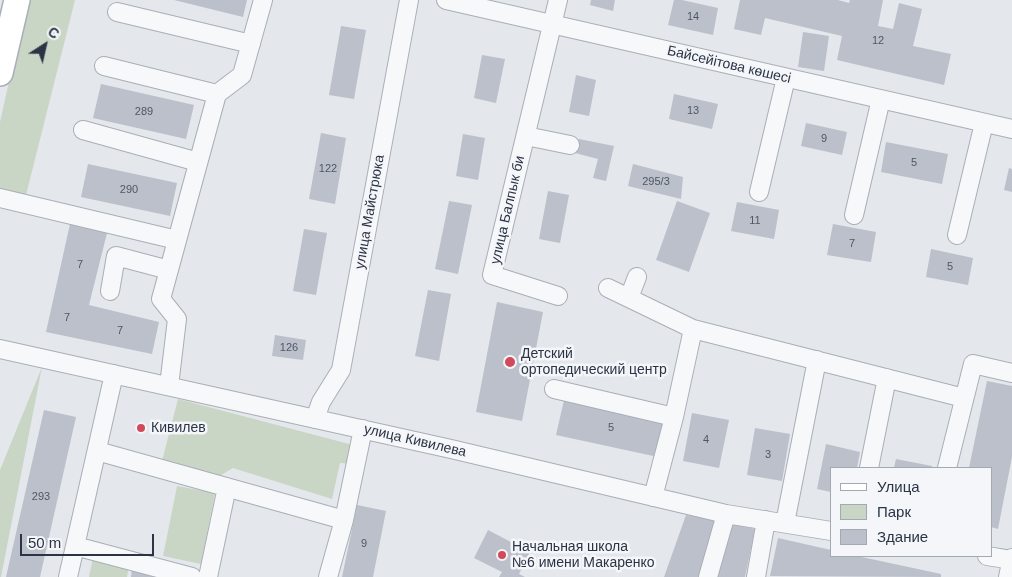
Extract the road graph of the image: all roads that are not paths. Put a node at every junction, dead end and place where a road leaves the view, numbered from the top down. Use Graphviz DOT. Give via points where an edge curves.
graph roads {
  1 [pos="17,0"];
  2 [pos="263,0"];
  3 [pos="409,0"];
  4 [pos="446,0"];
  5 [pos="558,0"];
  6 [pos="117,12"];
  7 [pos="552,25"];
  8 [pos="250,44"];
  9 [pos="104,66"];
  10 [pos="0,73"];
  11 [pos="786,78"];
  12 [pos="217,94"];
  13 [pos="881,99"];
  14 [pos="984,123"];
  15 [pos="1012,129"];
  16 [pos="82,130"];
  17 [pos="526,136"];
  18 [pos="570,145"];
  19 [pos="198,162"];
  20 [pos="759,192"];
  21 [pos="0,198"];
  22 [pos="854,215"];
  23 [pos="957,235"];
  24 [pos="177,240"];
  25 [pos="168,270"];
  26 [pos="637,276"];
  27 [pos="608,288"];
  28 [pos="110,291"];
  29 [pos="558,296"];
  30 [pos="629,298"];
  31 [pos="693,329"];
  32 [pos="0,349"];
  33 [pos="817,360"];
  34 [pos="1012,372"];
  35 [pos="114,374"];
  36 [pos="887,378"];
  37 [pos="169,386"];
  38 [pos="554,389"];
  39 [pos="964,398"];
  40 [pos="674,417"];
  41 [pos="314,419"];
  42 [pos="363,429"];
  43 [pos="97,451"];
  44 [pos="868,467"];
  45 [pos="947,467"];
  46 [pos="228,487"];
  47 [pos="653,497"];
  48 [pos="726,514"];
  49 [pos="344,520"];
  50 [pos="766,520"];
  51 [pos="785,524"];
  52 [pos="830,531"];
  53 [pos="75,546"];
  54 [pos="992,556"];
  55 [pos="1012,559"];
  56 [pos="68,577"];
  57 [pos="192,577"];
  58 [pos="208,577"];
  59 [pos="328,577"];
  60 [pos="708,577"];
  61 [pos="756,577"];
  62 [pos="1008,577"];
  1 -- 10 [label="main road"];
  2 -- 8 [label="street"];
  3 -- 41 [label="street, улица Майстрюка" via="341,370"];
  4 -- 7 [label="street, Байсейітова көшесі"];
  5 -- 7 [label="street, улица Балпык би"];
  6 -- 8 [label="street"];
  7 -- 11 [label="street, Байсейітова көшесі"];
  7 -- 17 [label="street, улица Балпык би"];
  8 -- 12 [label="street" via="242,75"];
  9 -- 12 [label="street"];
  11 -- 13 [label="street, Байсейітова көшесі"];
  11 -- 20 [label="street"];
  12 -- 19 [label="street"];
  13 -- 14 [label="street, Байсейітова көшесі"];
  13 -- 22 [label="street"];
  14 -- 15 [label="street, Байсейітова көшесі"];
  14 -- 23 [label="street"];
  16 -- 19 [label="street"];
  17 -- 18 [label="street, улица Балпык би"];
  17 -- 29 [label="street, улица Балпык би" via="492,275"];
  19 -- 24 [label="street"];
  21 -- 24 [label="street"];
  24 -- 25 [label="street"];
  25 -- 28 [label="street" via="116,256"];
  25 -- 37 [label="street" via="161,299 177,319"];
  26 -- 30 [label="street"];
  27 -- 30 [label="street"];
  30 -- 31 [label="street"];
  31 -- 33 [label="street"];
  31 -- 40 [label="street"];
  32 -- 35 [label="street, улица Кивилева"];
  33 -- 36 [label="street"];
  33 -- 51 [label="street"];
  34 -- 39 [label="street" via="973,364"];
  35 -- 37 [label="street, улица Кивилева"];
  35 -- 43 [label="street"];
  36 -- 39 [label="street"];
  36 -- 44 [label="street"];
  37 -- 41 [label="street, улица Кивилева"];
  38 -- 40 [label="street"];
  39 -- 45 [label="street"];
  40 -- 47 [label="street"];
  41 -- 42 [label="street, улица Кивилева"];
  42 -- 47 [label="street, улица Кивилева"];
  42 -- 49 [label="street"];
  43 -- 46 [label="street"];
  43 -- 53 [label="street"];
  46 -- 49 [label="street"];
  46 -- 58 [label="street"];
  47 -- 48 [label="street, улица Кивилева"];
  48 -- 50 [label="street, улица Кивилева"];
  48 -- 60 [label="street"];
  49 -- 59 [label="street"];
  50 -- 51 [label="street, улица Кивилева"];
  50 -- 61 [label="street"];
  51 -- 52 [label="street, улица Кивилева"];
  53 -- 56 [label="street"];
  53 -- 57 [label="street"];
  54 -- 55 [label="street"];
  55 -- 62 [label="street"];
}
